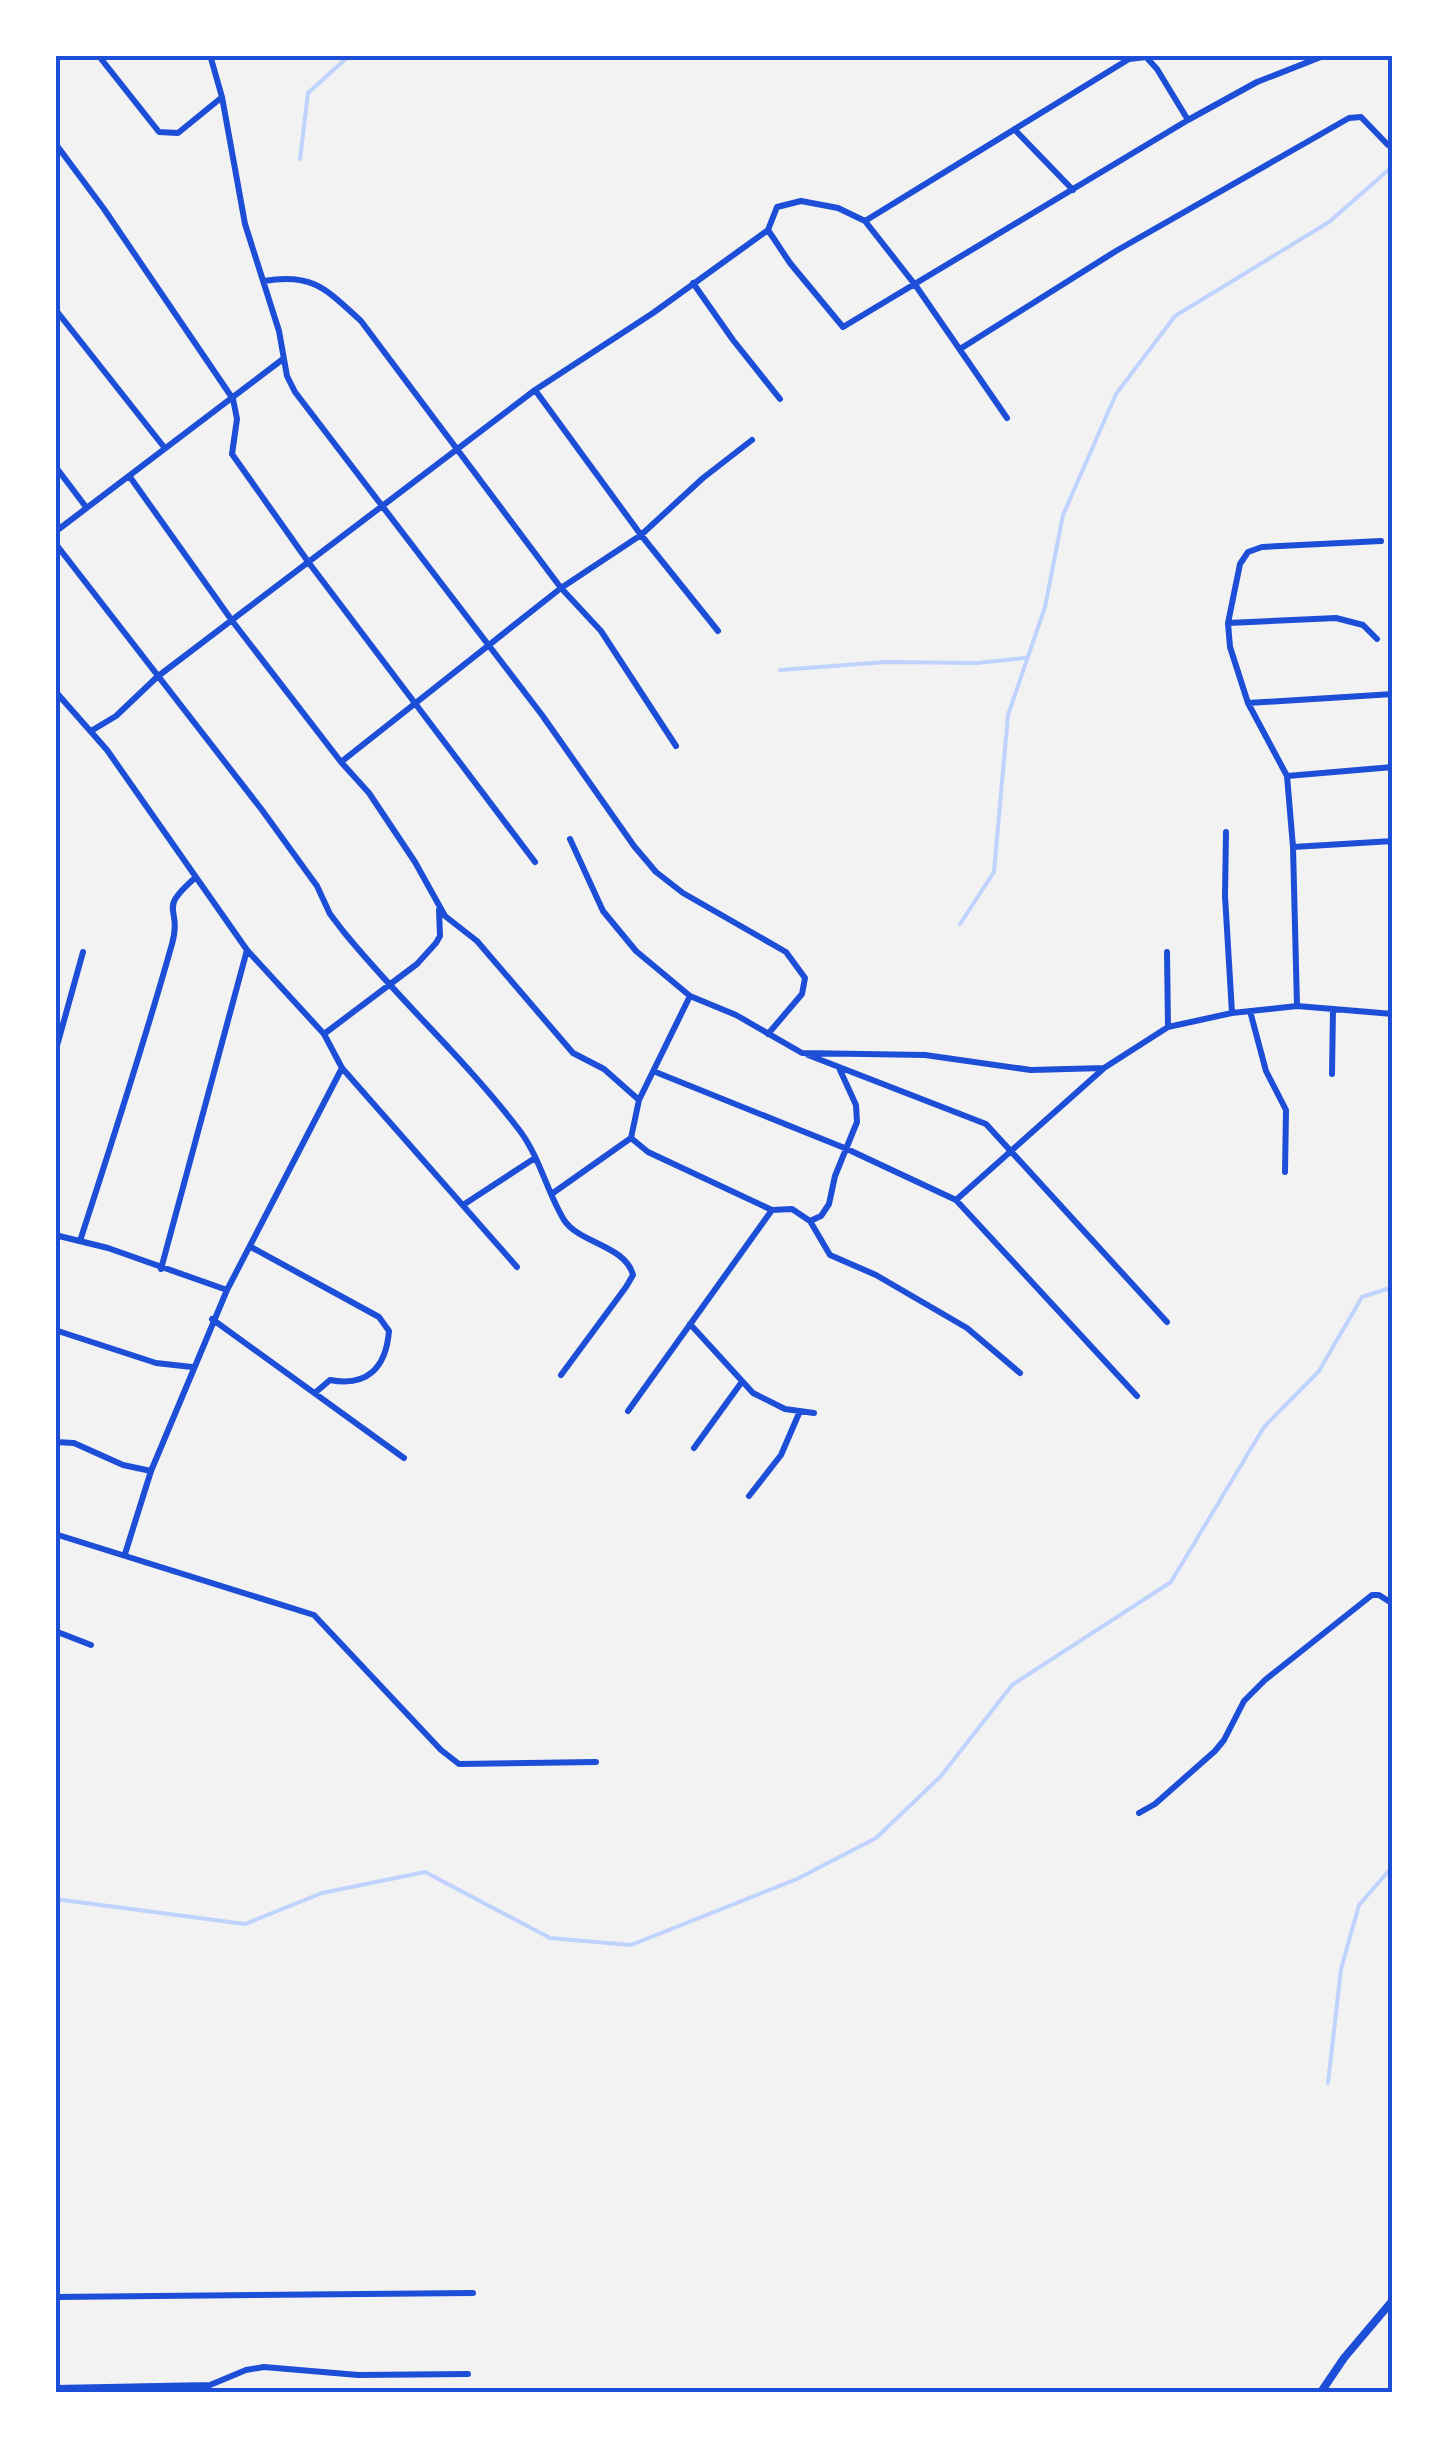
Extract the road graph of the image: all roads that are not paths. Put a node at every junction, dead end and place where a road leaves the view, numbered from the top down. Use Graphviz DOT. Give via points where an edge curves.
graph roads {
  1 [pos="98,55"];
  2 [pos="210,55"];
  3 [pos="1326,55"];
  4 [pos="222,97"];
  5 [pos="1188,120"];
  6 [pos="1016,130"];
  7 [pos="55,143"];
  8 [pos="1393,145"];
  9 [pos="1073,190"];
  10 [pos="865,222"];
  11 [pos="768,230"];
  12 [pos="264,281"];
  13 [pos="693,283"];
  14 [pos="916,286"];
  15 [pos="55,309"];
  16 [pos="960,348"];
  17 [pos="283,359"];
  18 [pos="536,390"];
  19 [pos="780,399"];
  20 [pos="233,400"];
  21 [pos="1006,418"];
  22 [pos="752,440"];
  23 [pos="164,447"];
  24 [pos="459,450"];
  25 [pos="55,466"];
  26 [pos="130,477"];
  27 [pos="86,507"];
  28 [pos="385,507"];
  29 [pos="55,532"];
  30 [pos="641,535"];
  31 [pos="1380,540"];
  32 [pos="55,544"];
  33 [pos="309,563"];
  34 [pos="560,588"];
  35 [pos="234,622"];
  36 [pos="1228,623"];
  37 [pos="718,632"];
  38 [pos="1377,638"];
  39 [pos="490,646"];
  40 [pos="158,677"];
  41 [pos="55,691"];
  42 [pos="1393,694"];
  43 [pos="1248,703"];
  44 [pos="415,705"];
  45 [pos="91,731"];
  46 [pos="676,746"];
  47 [pos="341,762"];
  48 [pos="1393,767"];
  49 [pos="1287,776"];
  50 [pos="1226,832"];
  51 [pos="570,839"];
  52 [pos="1393,841"];
  53 [pos="1293,847"];
  54 [pos="535,862"];
  55 [pos="196,877"];
  56 [pos="440,908"];
  57 [pos="248,950"];
  58 [pos="84,952"];
  59 [pos="1168,952"];
  60 [pos="390,982"];
  61 [pos="690,996"];
  62 [pos="1297,1006"];
  63 [pos="1333,1009"];
  64 [pos="1250,1011"];
  65 [pos="1232,1013"];
  66 [pos="1393,1014"];
  67 [pos="1168,1027"];
  68 [pos="324,1034"];
  69 [pos="768,1034"];
  70 [pos="55,1053"];
  71 [pos="802,1053"];
  72 [pos="342,1068"];
  73 [pos="1104,1068"];
  74 [pos="839,1069"];
  75 [pos="653,1071"];
  76 [pos="1332,1074"];
  77 [pos="639,1100"];
  78 [pos="630,1138"];
  79 [pos="846,1149"];
  80 [pos="1012,1150"];
  81 [pos="536,1158"];
  82 [pos="1284,1172"];
  83 [pos="553,1193"];
  84 [pos="956,1200"];
  85 [pos="463,1205"];
  86 [pos="772,1210"];
  87 [pos="810,1220"];
  88 [pos="55,1235"];
  89 [pos="80,1241"];
  90 [pos="251,1246"];
  91 [pos="517,1267"];
  92 [pos="161,1270"];
  93 [pos="206,1284"];
  94 [pos="226,1290"];
  95 [pos="219,1305"];
  96 [pos="212,1319"];
  97 [pos="1168,1322"];
  98 [pos="690,1324"];
  99 [pos="55,1330"];
  100 [pos="192,1367"];
  101 [pos="1020,1372"];
  102 [pos="561,1375"];
  103 [pos="741,1383"];
  104 [pos="316,1392"];
  105 [pos="1137,1396"];
  106 [pos="800,1410"];
  107 [pos="628,1411"];
  108 [pos="814,1412"];
  109 [pos="55,1442"];
  110 [pos="694,1448"];
  111 [pos="404,1458"];
  112 [pos="151,1472"];
  113 [pos="749,1496"];
  114 [pos="55,1534"];
  115 [pos="125,1554"];
  116 [pos="1393,1604"];
  117 [pos="55,1631"];
  118 [pos="91,1645"];
  119 [pos="596,1762"];
  120 [pos="1139,1813"];
  121 [pos="473,2293"];
  122 [pos="55,2297"];
  123 [pos="1393,2300"];
  124 [pos="468,2374"];
  125 [pos="210,2386"];
  126 [pos="55,2388"];
  127 [pos="223,2392"];
  128 [pos="1325,2392"];
  1 -- 4 [label="street" via="159,132 178,133"];
  2 -- 4 [label="street"];
  3 -- 5 [label="street"];
  4 -- 12 [label="street" via="239,200"];
  5 -- 6 [label="street" via="1146,57 1128,60"];
  5 -- 9 [label="street"];
  6 -- 9 [label="street"];
  6 -- 10 [label="street"];
  7 -- 20 [label="street"];
  8 -- 16 [label="street" via="1370,123 1349,118"];
  9 -- 14 [label="street"];
  10 -- 11 [label="street" via="838,208 800,201 777,207"];
  10 -- 14 [label="street"];
  11 -- 13 [label="street"];
  11 -- 14 [label="street" via="843,327"];
  12 -- 17 [label="street"];
  12 -- 24 [label="street" via="305,278 335,297 361,321"];
  13 -- 18 [label="street"];
  13 -- 19 [label="street"];
  14 -- 16 [label="street"];
  15 -- 23 [label="street"];
  16 -- 21 [label="street"];
  17 -- 20 [label="street"];
  17 -- 28 [label="street" via="295,392"];
  18 -- 24 [label="street"];
  18 -- 30 [label="street"];
  20 -- 23 [label="street"];
  20 -- 33 [label="street" via="232,454"];
  22 -- 30 [label="street"];
  23 -- 26 [label="street"];
  24 -- 28 [label="street"];
  24 -- 34 [label="street"];
  25 -- 27 [label="street"];
  26 -- 27 [label="street"];
  26 -- 35 [label="street"];
  27 -- 29 [label="street"];
  28 -- 33 [label="street"];
  28 -- 39 [label="street"];
  30 -- 34 [label="street"];
  30 -- 37 [label="street"];
  31 -- 36 [label="street" via="1248,552"];
  32 -- 40 [label="street"];
  33 -- 35 [label="street"];
  33 -- 44 [label="street"];
  34 -- 39 [label="street"];
  34 -- 46 [label="street" via="600,631"];
  35 -- 40 [label="street"];
  35 -- 47 [label="street"];
  36 -- 38 [label="street" via="1336,618 1363,625"];
  36 -- 43 [label="street"];
  39 -- 44 [label="street"];
  39 -- 69 [label="street" via="656,872 786,952 805,978 802,994"];
  40 -- 45 [label="street"];
  40 -- 60 [label="street" via="262,810 330,914"];
  41 -- 45 [label="street"];
  42 -- 43 [label="street"];
  43 -- 49 [label="street"];
  44 -- 47 [label="street"];
  44 -- 54 [label="street"];
  45 -- 55 [label="street"];
  47 -- 56 [label="street" via="369,793"];
  48 -- 49 [label="street"];
  49 -- 53 [label="street"];
  50 -- 65 [label="street"];
  51 -- 61 [label="street" via="618,934"];
  52 -- 53 [label="street"];
  53 -- 62 [label="street"];
  55 -- 57 [label="street"];
  55 -- 89 [label="street" via="171,906 174,935 155,1013"];
  56 -- 60 [label="street" via="436,943"];
  56 -- 77 [label="street" via="574,1053"];
  57 -- 68 [label="street"];
  57 -- 92 [label="street"];
  58 -- 70 [label="street"];
  59 -- 67 [label="street"];
  60 -- 68 [label="street"];
  60 -- 81 [label="street" via="522,1133"];
  61 -- 69 [label="street"];
  61 -- 75 [label="street"];
  62 -- 63 [label="street"];
  62 -- 64 [label="street"];
  63 -- 66 [label="street"];
  63 -- 76 [label="street"];
  64 -- 65 [label="street"];
  64 -- 82 [label="street" via="1288,1120"];
  65 -- 67 [label="street"];
  67 -- 73 [label="street"];
  68 -- 72 [label="street"];
  69 -- 71 [label="street"];
  71 -- 73 [label="street" via="925,1055 1031,1070"];
  71 -- 74 [label="street"];
  72 -- 85 [label="street"];
  72 -- 90 [label="street"];
  73 -- 80 [label="street"];
  74 -- 79 [label="street" via="858,1113"];
  74 -- 80 [label="street" via="976,1118"];
  75 -- 77 [label="street"];
  75 -- 79 [label="street"];
  77 -- 78 [label="street"];
  78 -- 83 [label="street"];
  78 -- 86 [label="street"];
  79 -- 84 [label="street"];
  79 -- 87 [label="street" via="825,1212"];
  80 -- 84 [label="street"];
  80 -- 97 [label="street"];
  81 -- 83 [label="street"];
  81 -- 85 [label="street"];
  83 -- 102 [label="street" via="565,1221 631,1266 633,1276"];
  84 -- 105 [label="street"];
  85 -- 91 [label="street"];
  86 -- 87 [label="street" via="792,1209"];
  86 -- 98 [label="street"];
  87 -- 101 [label="street" via="830,1255 968,1328"];
  88 -- 89 [label="street"];
  89 -- 92 [label="street"];
  90 -- 94 [label="street"];
  90 -- 104 [label="street" via="379,1317 389,1331 375,1374 358,1382 330,1380"];
  92 -- 93 [label="street"];
  93 -- 94 [label="street"];
  93 -- 95 [label="street"];
  94 -- 95 [label="street"];
  95 -- 96 [label="street"];
  96 -- 100 [label="street"];
  96 -- 104 [label="street"];
  98 -- 103 [label="street"];
  98 -- 107 [label="street"];
  99 -- 100 [label="street"];
  100 -- 112 [label="street"];
  103 -- 106 [label="street" via="768,1402"];
  103 -- 110 [label="street"];
  104 -- 111 [label="street"];
  106 -- 108 [label="street"];
  106 -- 113 [label="street" via="781,1455"];
  109 -- 112 [label="street"];
  112 -- 115 [label="street"];
  114 -- 115 [label="street"];
  115 -- 119 [label="street" via="314,1615 458,1764"];
  116 -- 120 [label="street" via="1372,1595 1280,1667 1244,1701 1215,1751"];
  117 -- 118 [label="street"];
  121 -- 122 [label="street"];
  123 -- 128 [label="street"];
  124 -- 125 [label="street" via="264,2368"];
  125 -- 126 [label="street"];
  125 -- 127 [label="street"];
}
